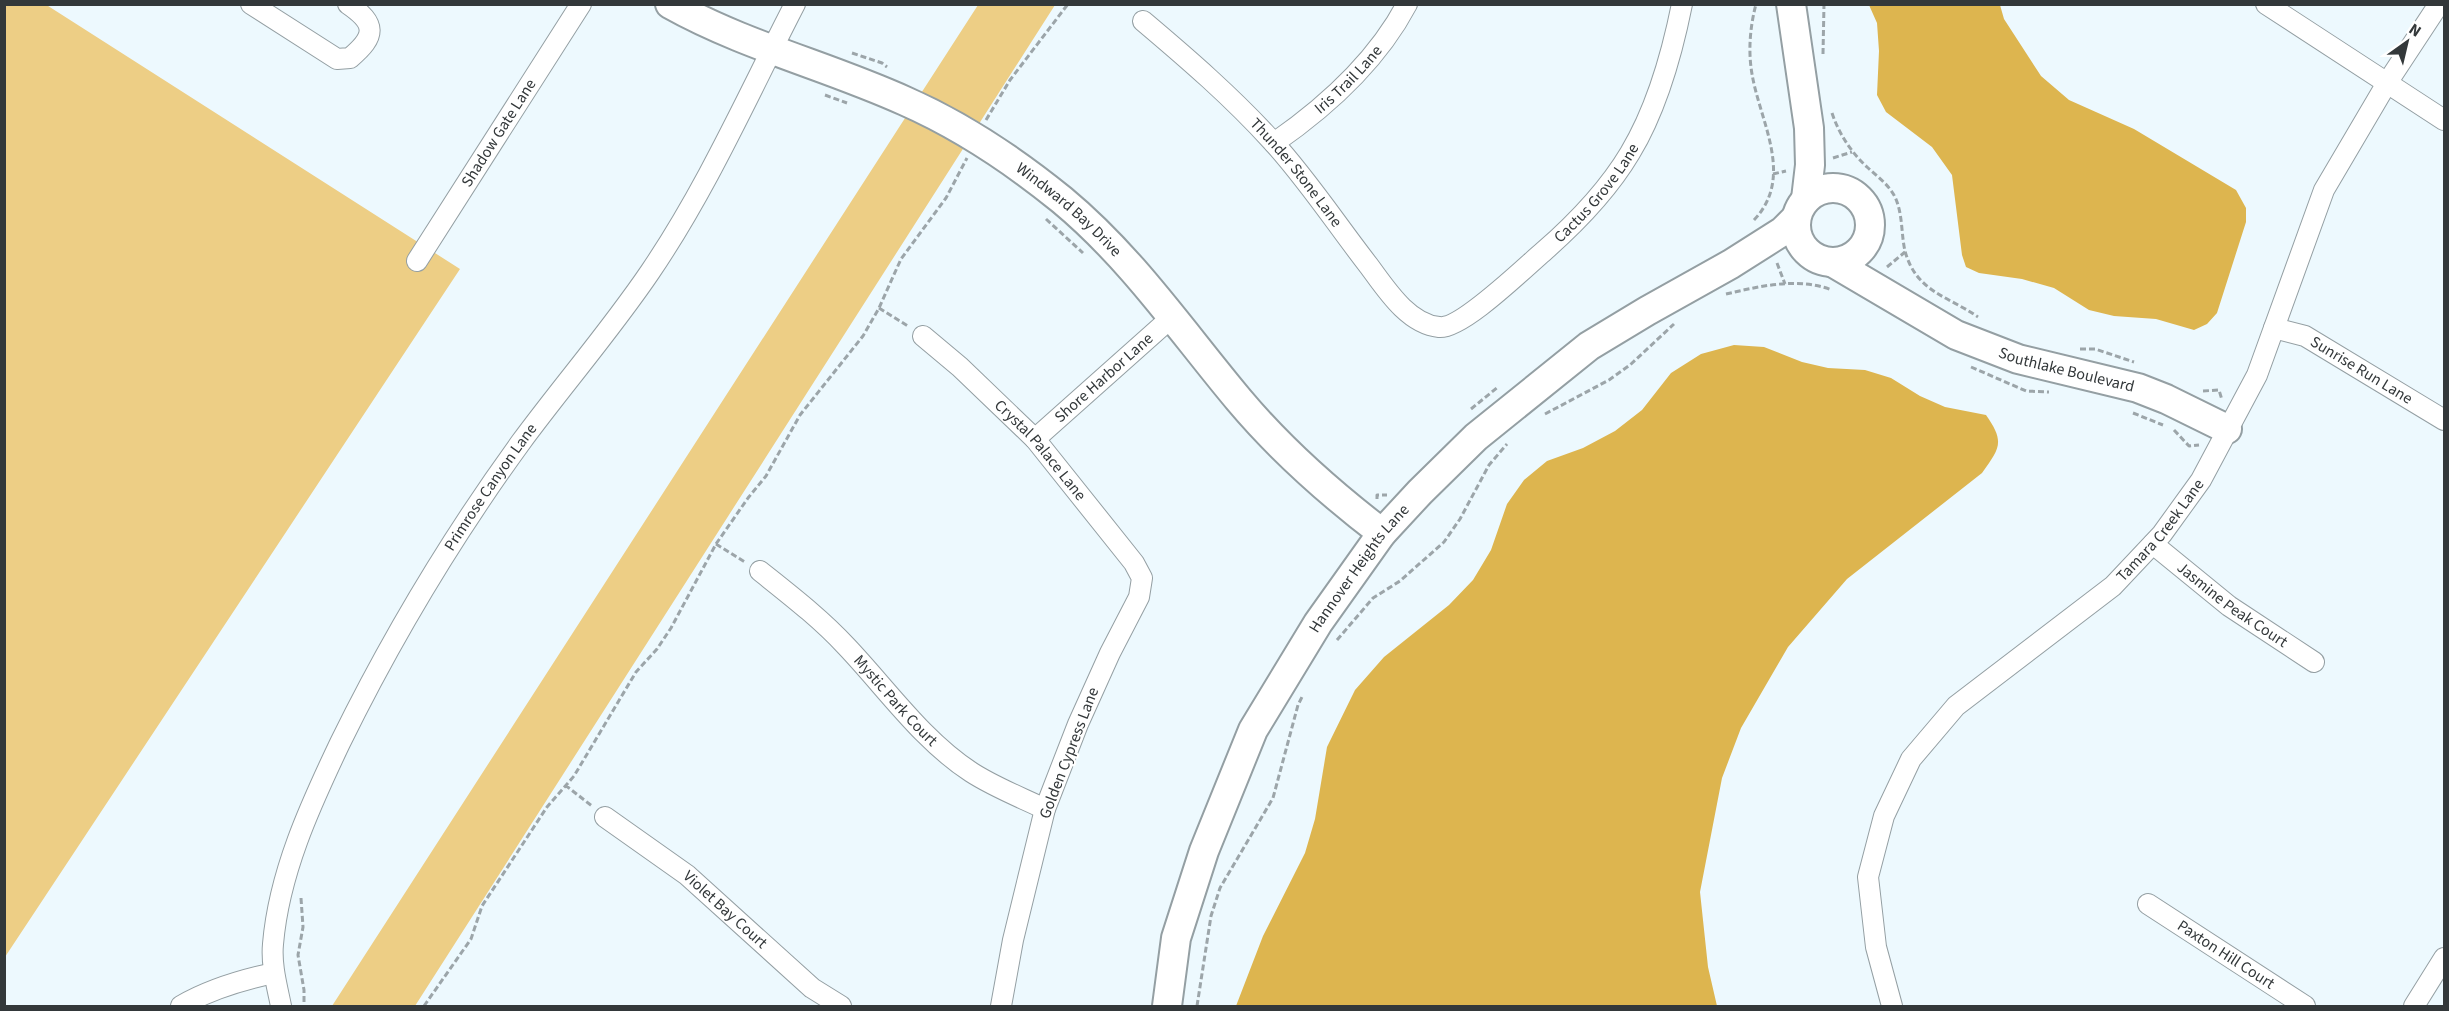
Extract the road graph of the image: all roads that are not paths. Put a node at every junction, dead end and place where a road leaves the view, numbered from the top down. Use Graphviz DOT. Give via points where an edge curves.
graph roads {
  1 [pos="251,4"];
  2 [pos="348,4"];
  3 [pos="581,4"];
  4 [pos="670,4"];
  5 [pos="795,4"];
  6 [pos="1407,4"];
  7 [pos="1682,4"];
  8 [pos="1791,4"];
  9 [pos="2266,4"];
  10 [pos="2439,4"];
  11 [pos="1143,21"];
  12 [pos="772,50"];
  13 [pos="2387,83"];
  14 [pos="2445,120"];
  15 [pos="1809,128"];
  16 [pos="1274,142"];
  17 [pos="1844,189"];
  18 [pos="1801,208"];
  19 [pos="1869,237"];
  20 [pos="1821,259"];
  21 [pos="417,261"];
  22 [pos="1731,264"];
  23 [pos="1907,306"];
  24 [pos="1172,317"];
  25 [pos="1441,328"];
  26 [pos="2274,328"];
  27 [pos="923,336"];
  28 [pos="2445,420"];
  29 [pos="2226,432"];
  30 [pos="1035,439"];
  31 [pos="1378,531"];
  32 [pos="2153,544"];
  33 [pos="760,571"];
  34 [pos="1142,578"];
  35 [pos="2314,662"];
  36 [pos="1045,809"];
  37 [pos="605,817"];
  38 [pos="2148,904"];
  39 [pos="2445,958"];
  40 [pos="274,973"];
  41 [pos="181,1006"];
  42 [pos="280,1006"];
  43 [pos="841,1006"];
  44 [pos="1001,1006"];
  45 [pos="1167,1006"];
  46 [pos="1892,1006"];
  47 [pos="2305,1006"];
  48 [pos="2414,1006"];
  1 -- 2 [label="street" via="337,59 350,58 369,38 371,27 365,15"];
  3 -- 21 [label="street, Shadow Gate Lane"];
  4 -- 12 [label="street, Windward Bay Drive" via="706,24"];
  5 -- 12 [label="street, Primrose Canyon Lane"];
  6 -- 16 [label="street, Iris Trail Lane" via="1374,55 1339,90"];
  7 -- 25 [label="street, Cactus Grove Lane" via="1660,88 1630,153 1603,190 1560,237 1508,282 1463,320"];
  8 -- 15 [label="street, Southlake Boulevard"];
  9 -- 13 [label="street"];
  10 -- 13 [label="street, Tamara Creek Lane"];
  11 -- 16 [label="street, Thunder Stone Lane" via="1210,78"];
  12 -- 24 [label="street, Windward Bay Drive" via="905,100 986,145 1090,225"];
  12 -- 40 [label="street, Primrose Canyon Lane" via="689,212 648,274 474,510 376,668 327,770 292,857 279,902"];
  13 -- 14 [label="street"];
  13 -- 26 [label="street, Tamara Creek Lane" via="2324,190"];
  15 -- 17 [label="street, Southlake Boulevard"];
  15 -- 18 [label="street, Southlake Boulevard" via="1810,165"];
  16 -- 25 [label="street, Thunder Stone Lane" via="1405,310 1426,324"];
  17 -- 18 [label="street" via="1824,189"];
  17 -- 19 [label="street, Southlake Boulevard" via="1863,203 1871,226"];
  18 -- 20 [label="street, Southlake Boulevard" via="1798,238"];
  18 -- 22 [label="street, Hannover Heights Lane" via="1783,231"];
  19 -- 20 [label="street" via="1863,248 1844,261"];
  19 -- 23 [label="street, Southlake Boulevard" via="1877,264"];
  20 -- 22 [label="street, Hannover Heights Lane" via="1774,257"];
  20 -- 23 [label="street, Southlake Boulevard"];
  22 -- 31 [label="street, Hannover Heights Lane" via="1598,340 1542,381 1476,437"];
  23 -- 29 [label="street, Southlake Boulevard" via="1956,335 1990,349 2138,388"];
  24 -- 30 [label="street, Shore Harbor Lane"];
  24 -- 31 [label="street, Windward Bay Drive" via="1281,446"];
  26 -- 28 [label="street, Sunrise Run Lane" via="2305,336"];
  26 -- 29 [label="street, Tamara Creek Lane" via="2257,375"];
  27 -- 30 [label="street, Crystal Palace Lane"];
  29 -- 32 [label="street, Tamara Creek Lane" via="2201,480"];
  30 -- 34 [label="street, Crystal Palace Lane"];
  31 -- 45 [label="street, Hannover Heights Lane" via="1253,730 1204,851 1176,938"];
  32 -- 35 [label="street, Jasmine Peak Court" via="2229,606"];
  32 -- 46 [label="street, Tamara Creek Lane" via="2113,586 1956,706 1911,759 1884,816 1868,877 1876,947"];
  33 -- 36 [label="street, Mystic Park Court" via="844,644 943,750 970,771"];
  34 -- 36 [label="street, Golden Cypress Lane" via="1139,597 1078,724"];
  36 -- 44 [label="street, Golden Cypress Lane"];
  37 -- 43 [label="street, Violet Bay Court" via="687,875 812,988"];
  38 -- 47 [label="street, Paxton Hill Court"];
  39 -- 48 [label="street"];
  40 -- 41 [label="street" via="211,990"];
  40 -- 42 [label="street, Primrose Canyon Lane"];
}
